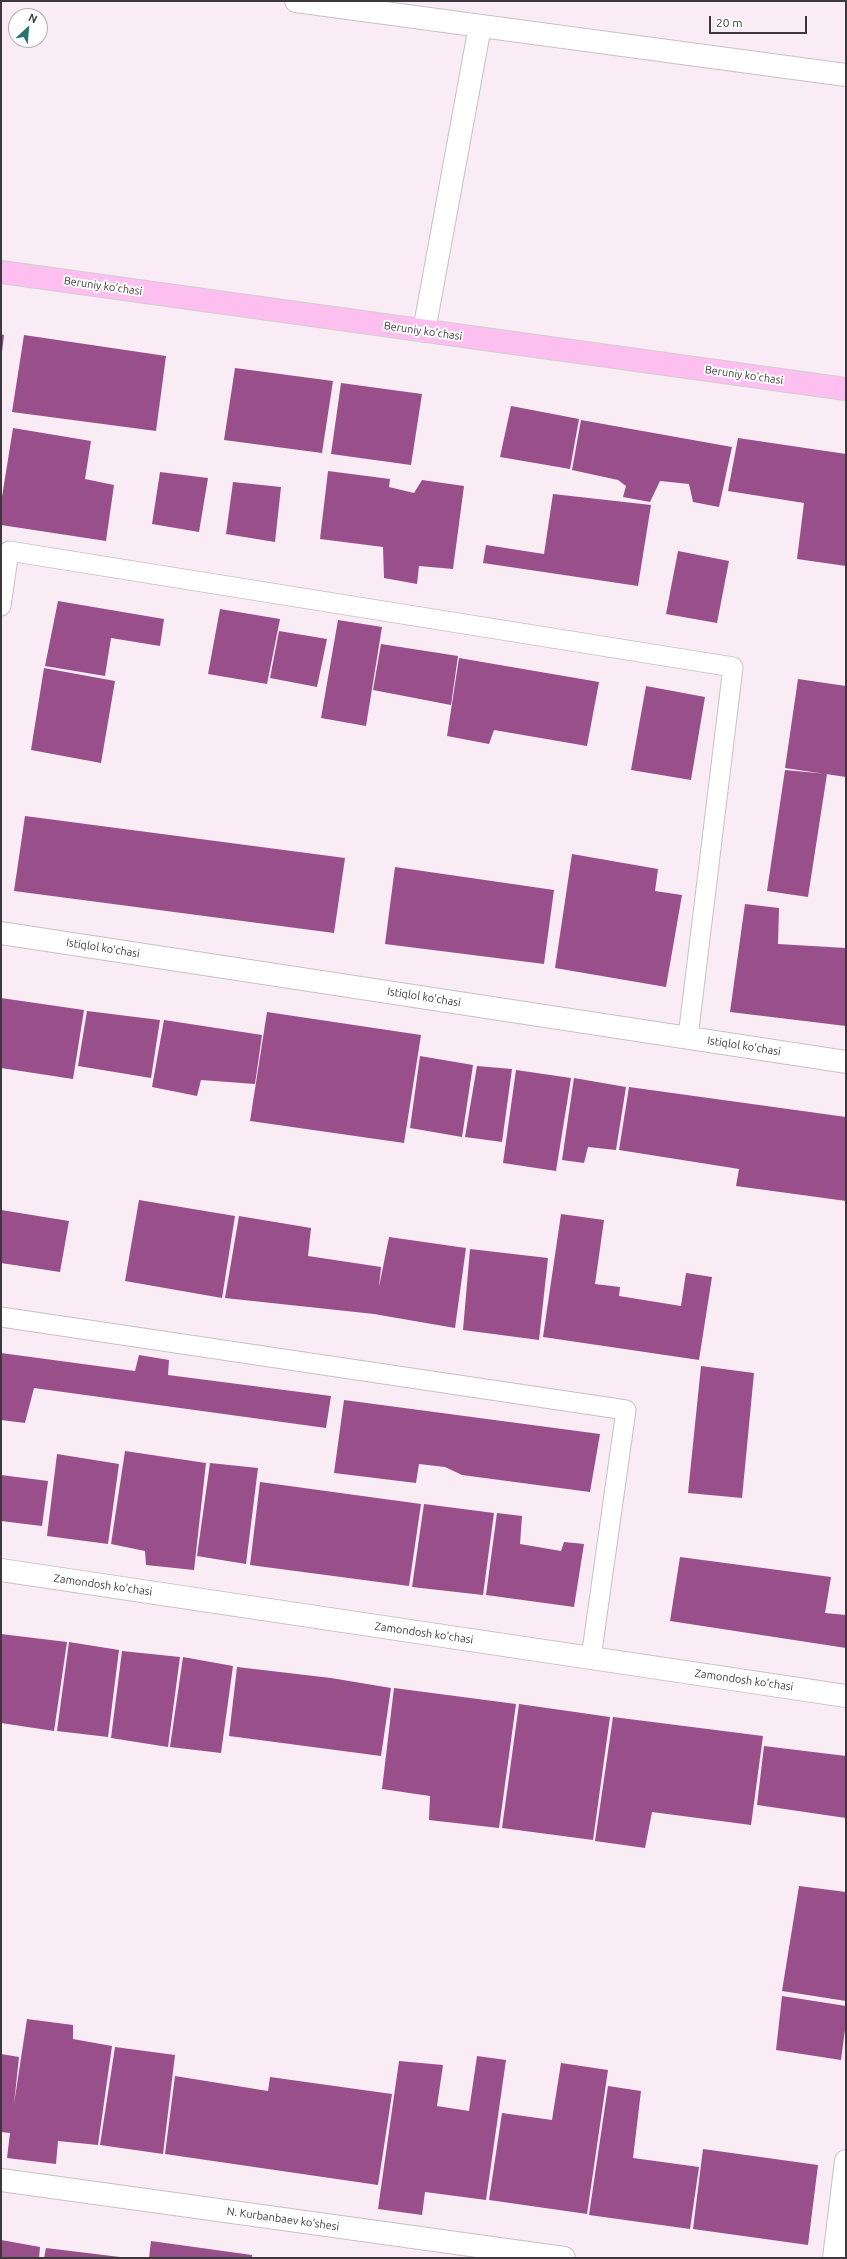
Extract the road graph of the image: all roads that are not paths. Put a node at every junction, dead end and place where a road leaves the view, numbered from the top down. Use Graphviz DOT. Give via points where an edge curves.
graph roads {
  1 [pos="296,1"];
  2 [pos="480,26"];
  3 [pos="846,75"];
  4 [pos="1,272"];
  5 [pos="424,331"];
  6 [pos="846,389"];
  7 [pos="1,606"];
  8 [pos="1,933"];
  9 [pos="688,1037"];
  10 [pos="846,1062"];
  11 [pos="1,1317"];
  12 [pos="1,1570"];
  13 [pos="591,1658"];
  14 [pos="846,1696"];
  15 [pos="846,2161"];
  16 [pos="1,2180"];
  17 [pos="564,2258"];
  18 [pos="834,2258"];
  1 -- 2 [label="street"];
  2 -- 3 [label="street"];
  2 -- 5 [label="street"];
  4 -- 5 [label="main road, Beruniy ko'chasi"];
  5 -- 6 [label="main road, Beruniy ko'chasi"];
  7 -- 9 [label="lane" via="9,551 733,668"];
  8 -- 9 [label="street, Istiqlol ko'chasi"];
  9 -- 10 [label="street, Istiqlol ko'chasi"];
  11 -- 13 [label="lane" via="626,1410"];
  12 -- 13 [label="street, Zamondosh ko'chasi"];
  13 -- 14 [label="street, Zamondosh ko'chasi"];
  15 -- 18 [label="street"];
  16 -- 17 [label="street, N. Kurbanbaev ko'shesi"];
}
